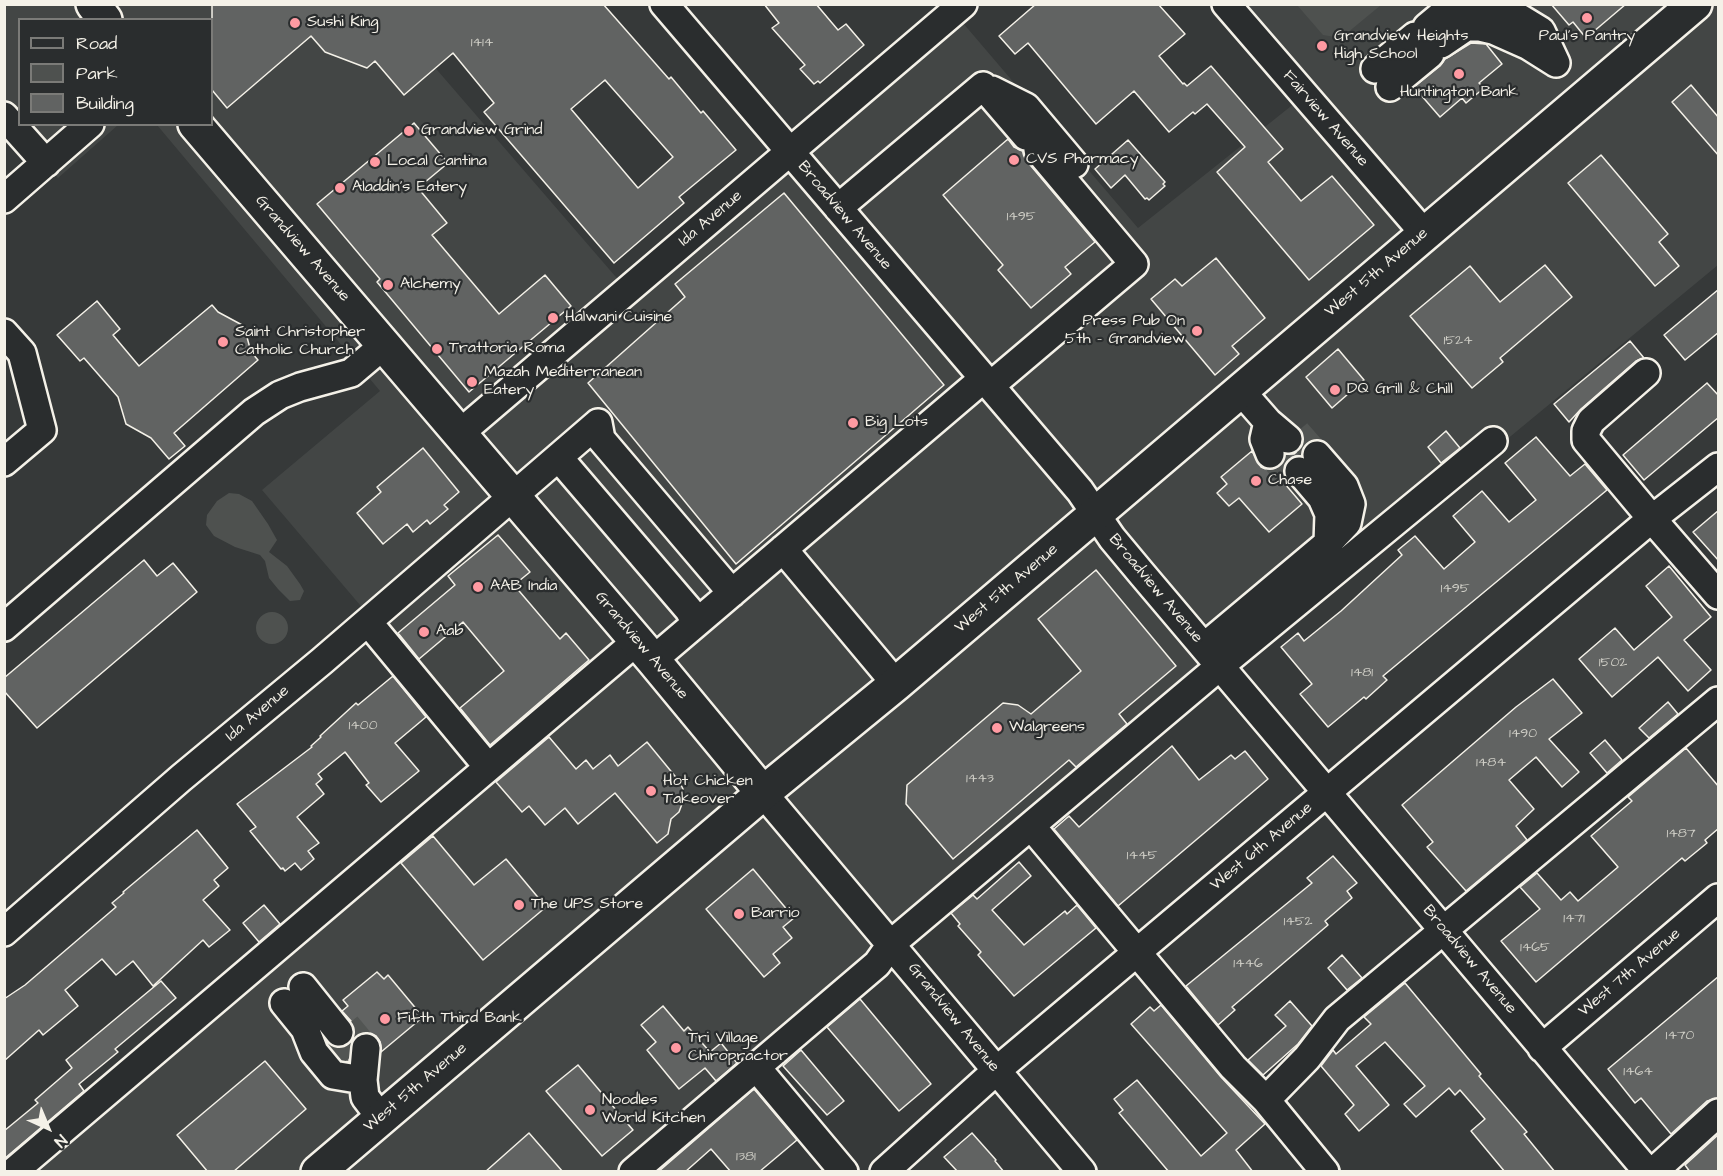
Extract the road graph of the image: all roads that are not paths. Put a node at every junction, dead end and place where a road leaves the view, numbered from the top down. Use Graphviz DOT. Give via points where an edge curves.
graph roads {
  1 [pos="93,4"];
  2 [pos="664,4"];
  3 [pos="1226,4"];
  4 [pos="1695,4"];
  5 [pos="947,10"];
  6 [pos="104,18"];
  7 [pos="1556,63"];
  8 [pos="1383,79"];
  9 [pos="983,86"];
  10 [pos="4,116"];
  11 [pos="88,126"];
  12 [pos="197,126"];
  13 [pos="790,152"];
  14 [pos="45,163"];
  15 [pos="4,199"];
  16 [pos="1080,200"];
  17 [pos="838,208"];
  18 [pos="1424,233"];
  19 [pos="4,333"];
  20 [pos="384,345"];
  21 [pos="1646,373"];
  22 [pos="987,382"];
  23 [pos="1240,390"];
  24 [pos="459,434"];
  25 [pos="1281,439"];
  26 [pos="1493,441"];
  27 [pos="559,458"];
  28 [pos="4,462"];
  29 [pos="1719,466"];
  30 [pos="513,496"];
  31 [pos="1095,513"];
  32 [pos="1647,523"];
  33 [pos="1328,543"];
  34 [pos="783,549"];
  35 [pos="738,588"];
  36 [pos="1719,595"];
  37 [pos="368,622"];
  38 [pos="696,624"];
  39 [pos="4,627"];
  40 [pos="645,651"];
  41 [pos="1212,657"];
  42 [pos="896,684"];
  43 [pos="1719,701"];
  44 [pos="488,767"];
  45 [pos="1328,792"];
  46 [pos="763,793"];
  47 [pos="1031,826"];
  48 [pos="1719,898"];
  49 [pos="1443,930"];
  50 [pos="4,932"];
  51 [pos="892,944"];
  52 [pos="1137,953"];
  53 [pos="339,1032"];
  54 [pos="1542,1048"];
  55 [pos="756,1066"];
  56 [pos="996,1071"];
  57 [pos="1266,1100"];
  58 [pos="1719,1113"];
  59 [pos="381,1118"];
  60 [pos="1644,1170"];
  61 [pos="13,1172"];
  62 [pos="318,1172"];
  63 [pos="633,1172"];
  64 [pos="844,1172"];
  65 [pos="884,1172"];
  66 [pos="1082,1172"];
  67 [pos="1325,1172"];
  1 -- 6 [label="main road"];
  2 -- 13 [label="street, Broadview Avenue"];
  3 -- 18 [label="street, Fairview Avenue"];
  4 -- 18 [label="main road, West 5th Avenue"];
  5 -- 13 [label="street, Ida Avenue"];
  7 -- 8 [label="street" via="1533,37 1502,22 1470,16 1454,20"];
  9 -- 16 [label="street"];
  9 -- 16 [label="street" via="1026,107 1076,166"];
  9 -- 17 [label="street"];
  10 -- 14 [label="street"];
  11 -- 14 [label="street"];
  12 -- 20 [label="main road, Grandview Avenue"];
  13 -- 17 [label="street, Broadview Avenue"];
  13 -- 24 [label="street, Ida Avenue"];
  14 -- 15 [label="street"];
  16 -- 22 [label="street" via="1134,264"];
  17 -- 22 [label="street, Broadview Avenue"];
  18 -- 23 [label="main road, West 5th Avenue"];
  19 -- 28 [label="street" via="22,353 42,430"];
  20 -- 24 [label="main road, Grandview Avenue"];
  20 -- 39 [label="street" via="351,373 290,391 254,412"];
  21 -- 32 [label="street" via="1591,421 1586,440"];
  22 -- 31 [label="street, Broadview Avenue"];
  22 -- 34 [label="street"];
  23 -- 25 [label="street"];
  23 -- 31 [label="main road, West 5th Avenue"];
  24 -- 30 [label="main road, Grandview Avenue"];
  26 -- 41 [label="street"];
  27 -- 30 [label="street, Ida Avenue"];
  27 -- 35 [label="street, Ida Avenue" via="598,423 614,429"];
  27 -- 38 [label="street" via="689,610"];
  29 -- 32 [label="street, West 6th Avenue"];
  30 -- 37 [label="street, Ida Avenue"];
  30 -- 40 [label="main road, Grandview Avenue"];
  31 -- 41 [label="street, Broadview Avenue"];
  31 -- 42 [label="main road, West 5th Avenue"];
  32 -- 36 [label="street"];
  32 -- 45 [label="street, West 6th Avenue"];
  33 -- 33 [label="street" via="1313,504 1304,467 1344,486 1351,504 1347,523"];
  33 -- 41 [label="street"];
  34 -- 35 [label="street"];
  34 -- 42 [label="street"];
  35 -- 38 [label="street"];
  37 -- 44 [label="street"];
  37 -- 50 [label="street, Ida Avenue"];
  38 -- 40 [label="street"];
  40 -- 44 [label="street"];
  40 -- 46 [label="main road, Grandview Avenue"];
  41 -- 45 [label="street, Broadview Avenue"];
  41 -- 47 [label="street"];
  42 -- 46 [label="main road, West 5th Avenue"];
  43 -- 49 [label="street"];
  44 -- 61 [label="street"];
  45 -- 49 [label="street, Broadview Avenue"];
  45 -- 52 [label="street, West 6th Avenue"];
  46 -- 51 [label="street, Grandview Avenue"];
  46 -- 59 [label="main road, West 5th Avenue"];
  47 -- 51 [label="street"];
  47 -- 52 [label="street"];
  48 -- 54 [label="street, West 7th Avenue"];
  49 -- 54 [label="street, Broadview Avenue"];
  49 -- 57 [label="street" via="1337,1019 1307,1058"];
  51 -- 55 [label="street" via="877,964"];
  51 -- 56 [label="street, Grandview Avenue"];
  52 -- 56 [label="street, West 6th Avenue"];
  52 -- 57 [label="street" via="1233,1067"];
  53 -- 59 [label="street" via="297,992 314,1052 333,1075 359,1061 365,1097"];
  54 -- 60 [label="street, Broadview Avenue"];
  55 -- 63 [label="street"];
  55 -- 64 [label="street"];
  56 -- 65 [label="street, West 6th Avenue"];
  56 -- 66 [label="street, Grandview Avenue"];
  57 -- 67 [label="street"];
  58 -- 60 [label="street"];
  59 -- 62 [label="main road, West 5th Avenue"];
}
